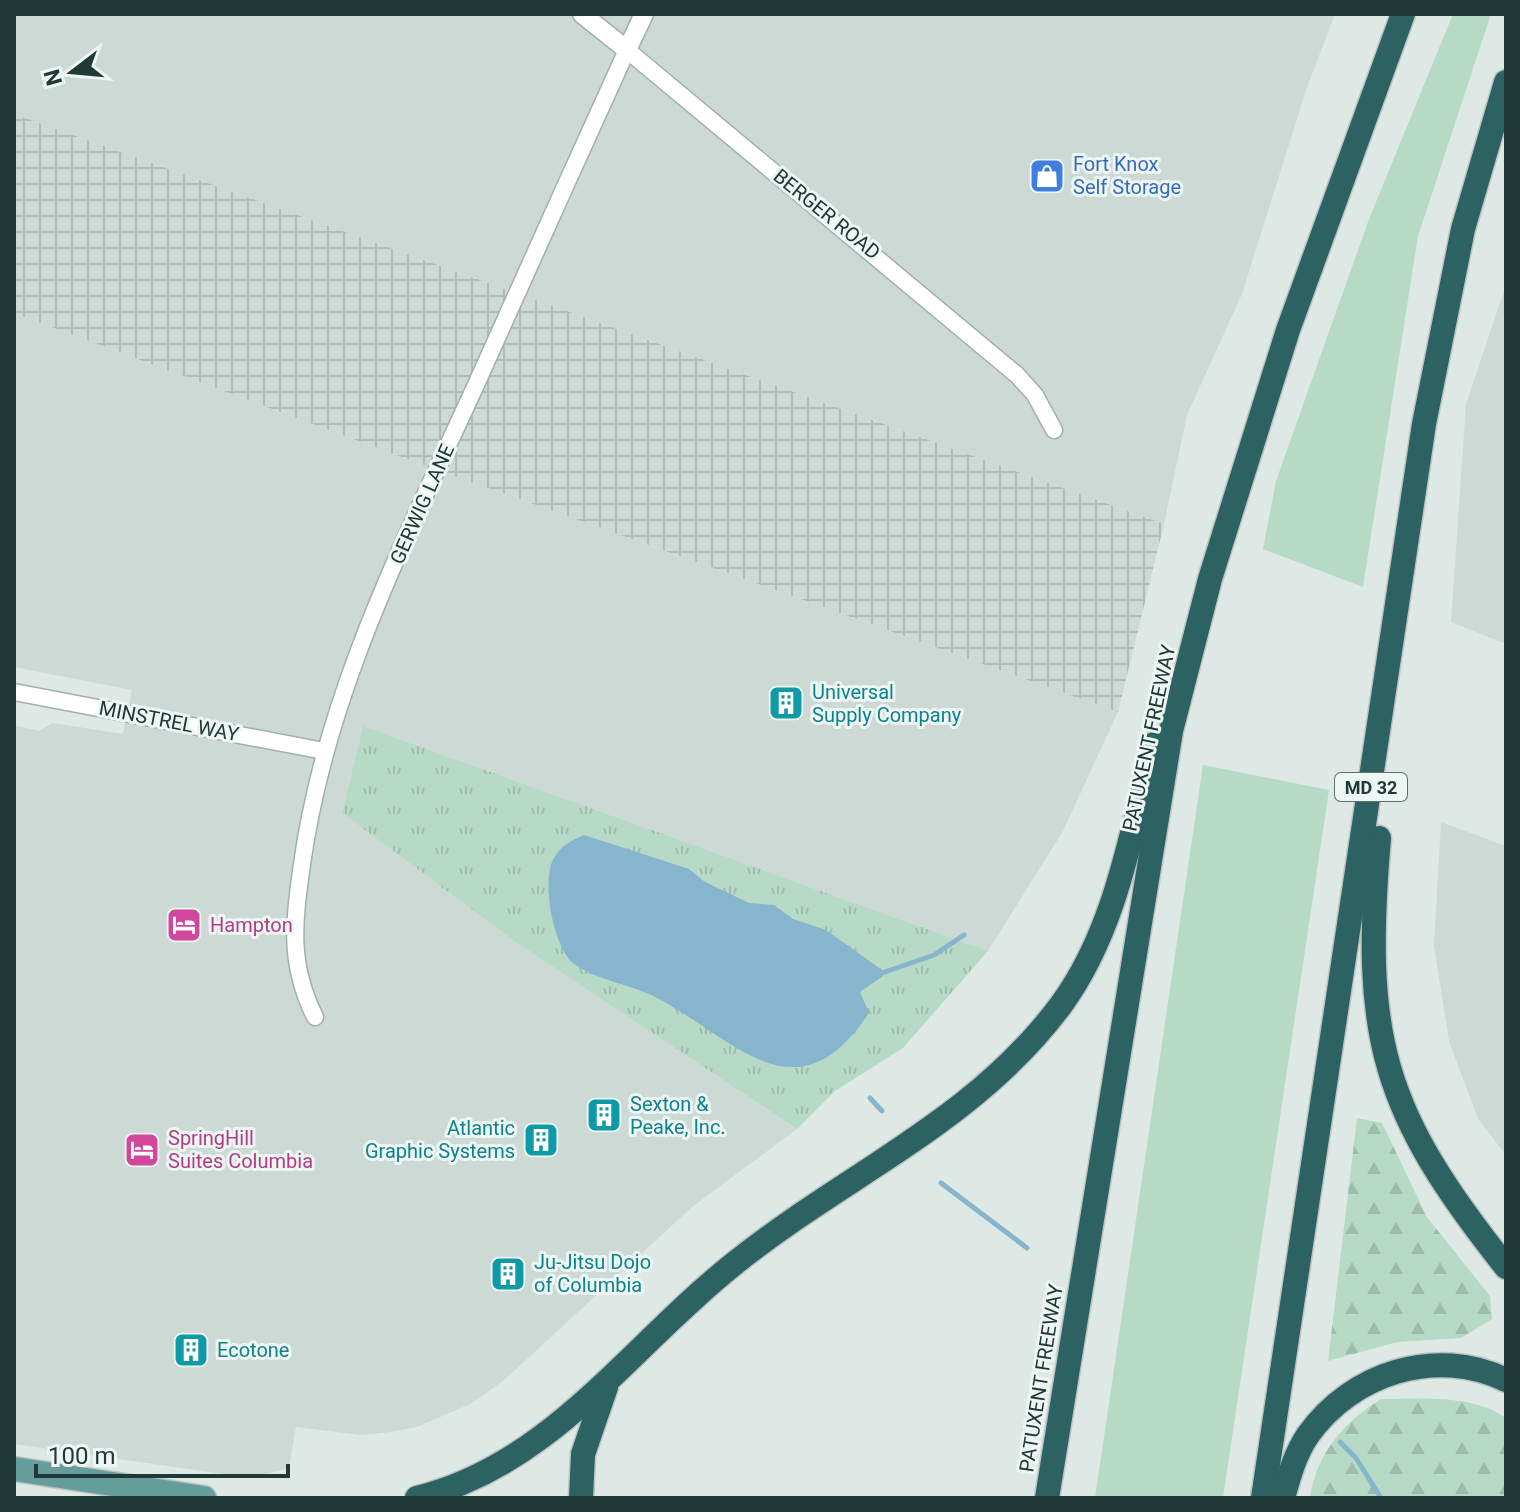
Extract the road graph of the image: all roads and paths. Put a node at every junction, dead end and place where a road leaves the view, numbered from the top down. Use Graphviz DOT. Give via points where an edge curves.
graph roads {
  1 [pos="582,14"];
  2 [pos="644,14"];
  3 [pos="1403,14"];
  4 [pos="627,50"];
  5 [pos="1506,82"];
  6 [pos="1054,430"];
  7 [pos="1210,579"];
  8 [pos="1398,600"];
  9 [pos="14,692"];
  10 [pos="324,751"];
  11 [pos="315,1017"];
  12 [pos="1506,1267"];
  13 [pos="1506,1380"];
  14 [pos="609,1381"];
  15 [pos="14,1469"];
  16 [pos="204,1498"];
  17 [pos="417,1498"];
  18 [pos="581,1498"];
  19 [pos="1047,1498"];
  20 [pos="1263,1498"];
  21 [pos="1283,1498"];
  1 -- 4 [label="street, BERGER ROAD"];
  2 -- 4 [label="street, GERWIG LANE"];
  3 -- 7 [label="highway, PATUXENT FREEWAY" via="1303,286"];
  4 -- 6 [label="street, BERGER ROAD" via="1017,375"];
  4 -- 10 [label="street, GERWIG LANE" via="354,657"];
  5 -- 8 [label="highway, MD 32" via="1446,304"];
  7 -- 14 [label="highway" via="1156,737 1115,894 1084,968 1062,1003 1031,1044 968,1103 743,1256"];
  7 -- 19 [label="highway, PATUXENT FREEWAY" via="1171,731"];
  8 -- 12 [label="highway" via="1373,904 1374,999 1394,1092 1413,1134 1459,1208"];
  8 -- 20 [label="highway, MD 32"];
  9 -- 10 [label="street, MINSTREL WAY"];
  10 -- 11 [label="street, GERWIG LANE" via="310,808 294,934 301,989"];
  13 -- 21 [label="highway" via="1444,1365 1392,1372 1364,1384 1325,1414 1307,1437"];
  14 -- 17 [label="highway" via="522,1453 486,1474"];
  14 -- 18 [label="highway" via="583,1454"];
  15 -- 16 [label="main road"];
}
